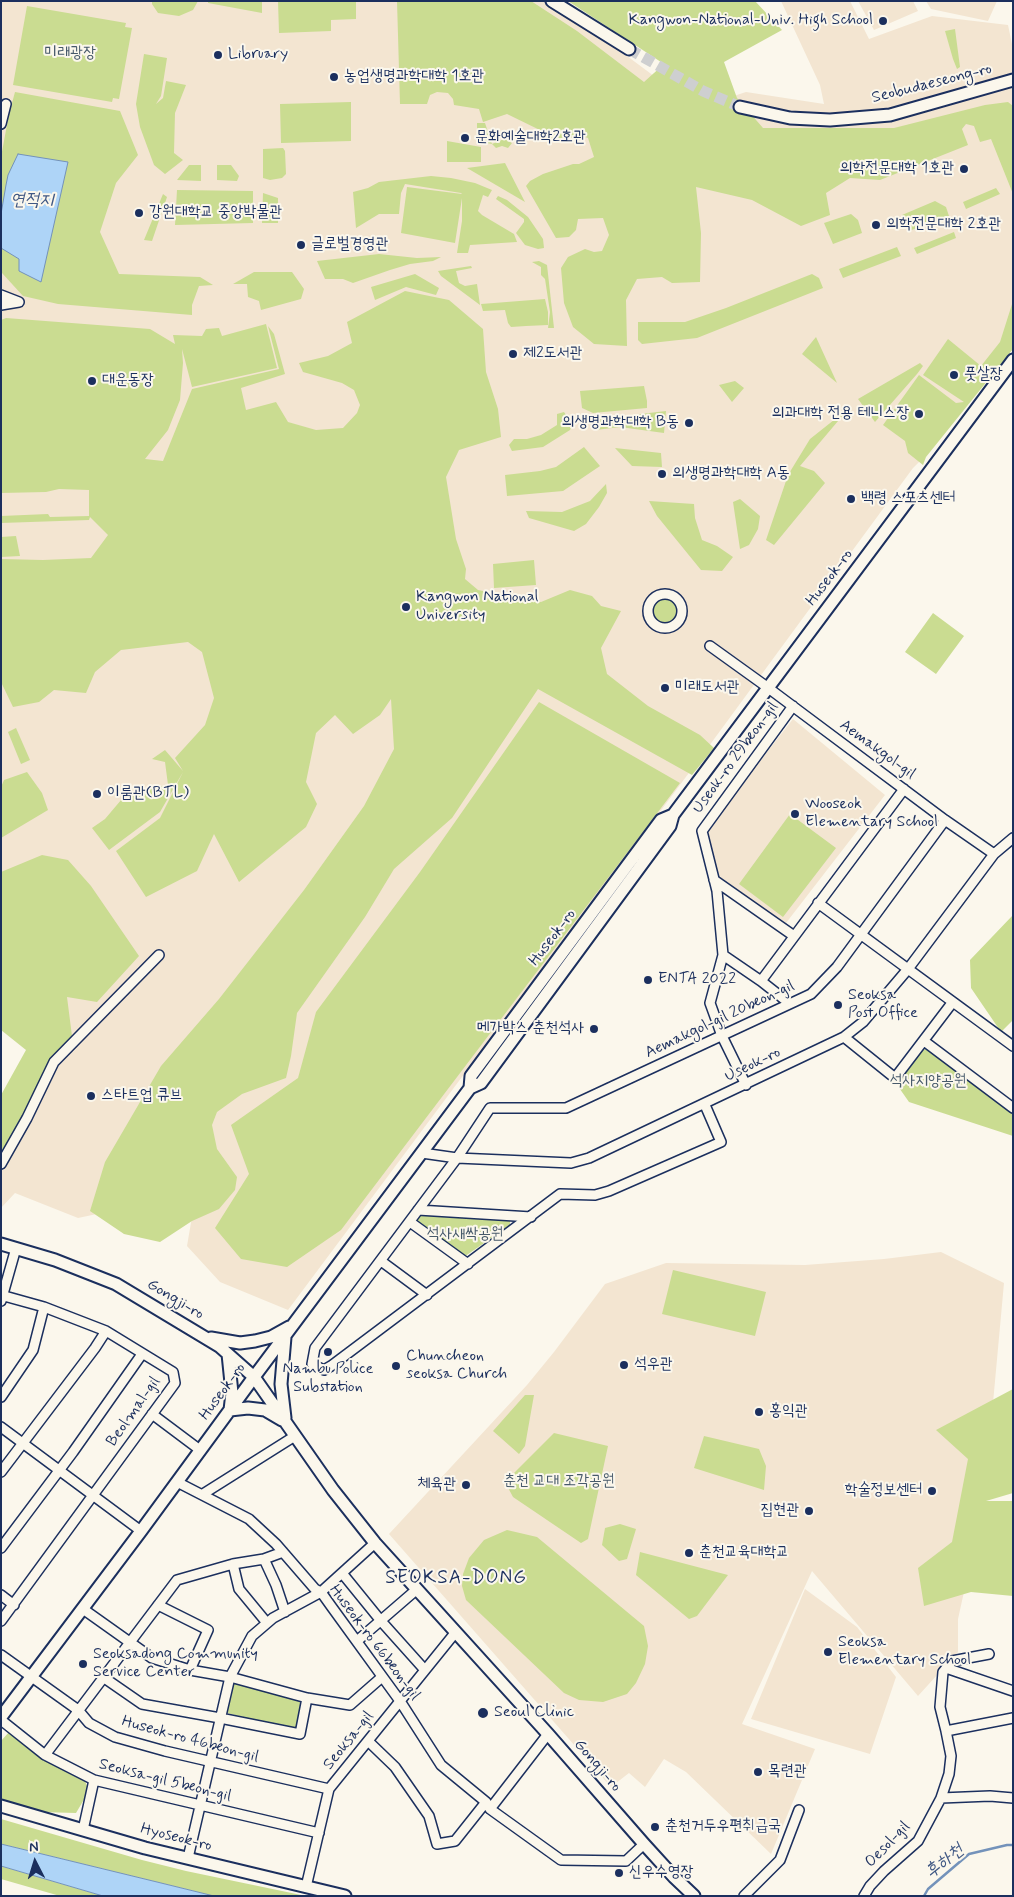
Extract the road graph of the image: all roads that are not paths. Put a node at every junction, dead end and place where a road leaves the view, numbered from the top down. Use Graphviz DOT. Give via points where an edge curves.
graph roads {
  1 [pos="552,1"];
  2 [pos="629,48"];
  3 [pos="1013,80"];
  4 [pos="6,104"];
  5 [pos="740,107"];
  6 [pos="1,124"];
  7 [pos="1,295"];
  8 [pos="1,305"];
  9 [pos="1013,360"];
  10 [pos="710,646"];
  11 [pos="767,687"];
  12 [pos="793,706"];
  13 [pos="904,789"];
  14 [pos="945,820"];
  15 [pos="1013,838"];
  16 [pos="994,854"];
  17 [pos="714,880"];
  18 [pos="818,903"];
  19 [pos="862,934"];
  20 [pos="794,936"];
  21 [pos="159,955"];
  22 [pos="724,955"];
  23 [pos="908,969"];
  24 [pos="761,981"];
  25 [pos="788,1003"];
  26 [pos="952,1003"];
  27 [pos="722,1036"];
  28 [pos="844,1038"];
  29 [pos="924,1042"];
  30 [pos="1013,1046"];
  31 [pos="746,1085"];
  32 [pos="705,1105"];
  33 [pos="1013,1108"];
  34 [pos="422,1153"];
  35 [pos="457,1158"];
  36 [pos="1,1164"];
  37 [pos="418,1210"];
  38 [pos="531,1216"];
  39 [pos="410,1222"];
  40 [pos="1,1244"];
  41 [pos="16,1248"];
  42 [pos="381,1261"];
  43 [pos="468,1264"];
  44 [pos="427,1295"];
  45 [pos="2,1297"];
  46 [pos="44,1307"];
  47 [pos="293,1325"];
  48 [pos="106,1331"];
  49 [pos="203,1336"];
  50 [pos="285,1336"];
  51 [pos="142,1354"];
  52 [pos="228,1354"];
  53 [pos="254,1377"];
  54 [pos="1,1397"];
  55 [pos="230,1410"];
  56 [pos="152,1414"];
  57 [pos="286,1422"];
  58 [pos="1,1427"];
  59 [pos="295,1436"];
  60 [pos="22,1443"];
  61 [pos="200,1450"];
  62 [pos="59,1471"];
  63 [pos="1,1472"];
  64 [pos="177,1482"];
  65 [pos="203,1494"];
  66 [pos="93,1496"];
  67 [pos="141,1532"];
  68 [pos="375,1543"];
  69 [pos="1,1548"];
  70 [pos="283,1552"];
  71 [pos="264,1559"];
  72 [pos="233,1564"];
  73 [pos="342,1573"];
  74 [pos="416,1590"];
  75 [pos="321,1592"];
  76 [pos="1,1595"];
  77 [pos="14,1605"];
  78 [pos="158,1605"];
  79 [pos="83,1609"];
  80 [pos="285,1612"];
  81 [pos="1,1620"];
  82 [pos="380,1620"];
  83 [pos="268,1623"];
  84 [pos="455,1633"];
  85 [pos="129,1642"];
  86 [pos="357,1642"];
  87 [pos="989,1654"];
  88 [pos="1,1655"];
  89 [pos="946,1668"];
  90 [pos="190,1670"];
  91 [pos="424,1670"];
  92 [pos="32,1676"];
  93 [pos="103,1677"];
  94 [pos="382,1677"];
  95 [pos="230,1678"];
  96 [pos="1013,1691"];
  97 [pos="307,1698"];
  98 [pos="400,1701"];
  99 [pos="78,1710"];
  100 [pos="1,1718"];
  101 [pos="220,1718"];
  102 [pos="1013,1718"];
  103 [pos="946,1731"];
  104 [pos="548,1734"];
  105 [pos="368,1741"];
  106 [pos="45,1755"];
  107 [pos="210,1762"];
  108 [pos="94,1780"];
  109 [pos="329,1789"];
  110 [pos="941,1798"];
  111 [pos="1013,1798"];
  112 [pos="1,1806"];
  113 [pos="200,1806"];
  114 [pos="488,1806"];
  115 [pos="798,1810"];
  116 [pos="82,1830"];
  117 [pos="319,1833"];
  118 [pos="644,1844"];
  119 [pos="188,1858"];
  120 [pos="306,1887"];
  121 [pos="345,1896"];
  122 [pos="694,1896"];
  123 [pos="744,1896"];
  124 [pos="864,1896"];
  1 -- 2 [label="street"];
  3 -- 5 [label="street, Seobudaeseong-ro" via="890,115 830,120 790,118"];
  4 -- 6 [label="street"];
  7 -- 8 [label="street" via="19,302"];
  9 -- 11 [label="street, Huseok-ro"];
  10 -- 11 [label="street, Aemakgol-gil"];
  11 -- 12 [label="street, Aemakgol-gil"];
  11 -- 34 [label="street, Huseok-ro" via="672,815 661,820 471,1076 470,1088"];
  12 -- 13 [label="street, Aemakgol-gil"];
  12 -- 17 [label="street, Useok-ro 29beon-gil" via="702,830"];
  13 -- 14 [label="street, Aemakgol-gil"];
  13 -- 18 [label="street"];
  14 -- 16 [label="street, Aemakgol-gil"];
  14 -- 19 [label="street, Aemakgol-gil 20beon-gil"];
  15 -- 16 [label="street, Useok-ro"];
  16 -- 23 [label="street, Useok-ro"];
  17 -- 20 [label="street"];
  17 -- 22 [label="street, Useok-ro 29beon-gil"];
  18 -- 19 [label="street"];
  18 -- 20 [label="street"];
  19 -- 23 [label="street"];
  19 -- 25 [label="street, Aemakgol-gil 20beon-gil" via="837,967 810,994"];
  20 -- 24 [label="street"];
  21 -- 36 [label="street" via="54,1062"];
  22 -- 24 [label="street"];
  22 -- 27 [label="street, Useok-ro 29beon-gil" via="710,1003"];
  23 -- 26 [label="street"];
  23 -- 28 [label="street, Useok-ro" via="863,1022"];
  24 -- 25 [label="street"];
  25 -- 27 [label="street, Aemakgol-gil 20beon-gil"];
  26 -- 29 [label="street"];
  26 -- 30 [label="street"];
  27 -- 31 [label="street, Useok-ro 29beon-gil"];
  27 -- 35 [label="street, Aemakgol-gil 20beon-gil" via="566,1108 490,1108"];
  28 -- 29 [label="street" via="895,1078"];
  28 -- 31 [label="street, Useok-ro"];
  29 -- 33 [label="street"];
  31 -- 32 [label="street, Useok-ro"];
  32 -- 35 [label="street, Useok-ro" via="589,1158 571,1163"];
  32 -- 38 [label="street" via="721,1142 609,1191 595,1195 560,1194"];
  34 -- 35 [label="street, Useok-ro"];
  34 -- 47 [label="street, Huseok-ro"];
  35 -- 37 [label="street"];
  37 -- 38 [label="street"];
  37 -- 39 [label="street"];
  38 -- 43 [label="street"];
  39 -- 42 [label="street"];
  39 -- 43 [label="street"];
  40 -- 41 [label="street, Gongji-ro"];
  41 -- 45 [label="street"];
  41 -- 49 [label="street, Gongji-ro" via="116,1284"];
  42 -- 44 [label="street"];
  42 -- 44 [label="street" via="315,1348 312,1364 324,1370"];
  43 -- 44 [label="street"];
  45 -- 46 [label="street, Beolmal-gil"];
  46 -- 48 [label="street, Beolmal-gil"];
  46 -- 54 [label="street" via="33,1350"];
  47 -- 49 [label="street" via="271,1337 240,1343"];
  47 -- 50 [label="street, Huseok-ro"];
  48 -- 51 [label="street, Beolmal-gil"];
  48 -- 60 [label="street"];
  49 -- 52 [label="street, Gongji-ro"];
  50 -- 53 [label="street, Huseok-ro"];
  50 -- 57 [label="street" via="281,1384"];
  51 -- 56 [label="street, Beolmal-gil" via="173,1372 175,1383"];
  51 -- 62 [label="street"];
  52 -- 53 [label="street, Gongji-ro"];
  52 -- 55 [label="street" via="232,1393"];
  53 -- 55 [label="street, Huseok-ro"];
  53 -- 57 [label="street, Gongji-ro"];
  55 -- 57 [label="street" via="265,1410"];
  55 -- 61 [label="street, Huseok-ro"];
  56 -- 61 [label="street"];
  56 -- 66 [label="street, Beolmal-gil"];
  57 -- 59 [label="street, Gongji-ro"];
  58 -- 60 [label="street"];
  59 -- 65 [label="street"];
  59 -- 68 [label="street, Gongji-ro"];
  60 -- 62 [label="street"];
  60 -- 63 [label="street"];
  61 -- 64 [label="street, Huseok-ro"];
  62 -- 66 [label="street"];
  62 -- 69 [label="street"];
  64 -- 65 [label="street, Huseok-ro 66beon-gil"];
  64 -- 67 [label="street, Huseok-ro"];
  65 -- 70 [label="street, Huseok-ro 66beon-gil" via="249,1519"];
  66 -- 67 [label="street"];
  66 -- 77 [label="street, Beolmal-gil"];
  67 -- 79 [label="street, Huseok-ro"];
  68 -- 73 [label="street"];
  68 -- 74 [label="street, Gongji-ro"];
  70 -- 71 [label="street"];
  70 -- 75 [label="street, Huseok-ro 66beon-gil"];
  71 -- 72 [label="street"];
  71 -- 80 [label="street"];
  72 -- 78 [label="street" via="177,1580"];
  72 -- 83 [label="street" via="239,1590"];
  73 -- 75 [label="street"];
  73 -- 82 [label="street"];
  74 -- 82 [label="street"];
  74 -- 84 [label="street, Gongji-ro"];
  75 -- 80 [label="street"];
  75 -- 86 [label="street, Huseok-ro 66beon-gil"];
  76 -- 77 [label="street"];
  77 -- 81 [label="street, Beolmal-gil"];
  78 -- 85 [label="street"];
  78 -- 90 [label="street" via="208,1630"];
  79 -- 85 [label="street"];
  79 -- 92 [label="street, Huseok-ro"];
  80 -- 83 [label="street"];
  82 -- 86 [label="street"];
  82 -- 91 [label="street"];
  83 -- 95 [label="street" via="252,1636"];
  84 -- 91 [label="street, Seoksa-gil"];
  84 -- 104 [label="street, Gongji-ro"];
  85 -- 90 [label="street" via="152,1658"];
  85 -- 93 [label="street"];
  86 -- 94 [label="street, Huseok-ro 66beon-gil"];
  87 -- 89 [label="street" via="952,1661"];
  88 -- 92 [label="street, Huseok-ro 46beon-gil"];
  89 -- 96 [label="street"];
  89 -- 103 [label="street, Oesol-gil" via="940,1707"];
  90 -- 95 [label="street"];
  91 -- 98 [label="street, Seoksa-gil"];
  92 -- 99 [label="street, Huseok-ro 46beon-gil"];
  92 -- 100 [label="street, Huseok-ro"];
  93 -- 99 [label="street"];
  93 -- 101 [label="street" via="142,1704"];
  94 -- 97 [label="street" via="350,1705"];
  94 -- 98 [label="street, Huseok-ro 66beon-gil"];
  95 -- 97 [label="street"];
  95 -- 101 [label="street"];
  97 -- 101 [label="street" via="300,1734"];
  98 -- 105 [label="street, Seoksa-gil"];
  98 -- 114 [label="street, Huseok-ro 66beon-gil" via="441,1765"];
  99 -- 106 [label="street"];
  99 -- 107 [label="street, Huseok-ro 46beon-gil" via="89,1723 116,1737"];
  100 -- 106 [label="street, Seoksa-gil 5beon-gil"];
  101 -- 107 [label="street"];
  102 -- 103 [label="street"];
  103 -- 110 [label="street, Oesol-gil" via="951,1756"];
  104 -- 114 [label="street"];
  104 -- 118 [label="street, Gongji-ro"];
  105 -- 109 [label="street, Seoksa-gil"];
  105 -- 114 [label="street" via="395,1766 429,1816 437,1844 455,1841"];
  106 -- 108 [label="street, Seoksa-gil 5beon-gil"];
  107 -- 109 [label="street, Huseok-ro 46beon-gil"];
  107 -- 113 [label="street"];
  108 -- 113 [label="street, Seoksa-gil 5beon-gil"];
  108 -- 116 [label="street"];
  109 -- 117 [label="street, Seoksa-gil"];
  110 -- 111 [label="street"];
  110 -- 124 [label="street, Oesol-gil" via="918,1841 884,1871"];
  112 -- 116 [label="street, Hyoseok-ro"];
  113 -- 117 [label="street, Seoksa-gil 5beon-gil"];
  113 -- 119 [label="street"];
  114 -- 118 [label="street, Huseok-ro 66beon-gil" via="561,1860 626,1861"];
  115 -- 123 [label="street" via="780,1860"];
  116 -- 119 [label="street, Hyoseok-ro"];
  117 -- 120 [label="street, Seoksa-gil"];
  118 -- 122 [label="street, Gongji-ro"];
  119 -- 120 [label="street, Hyoseok-ro"];
  120 -- 121 [label="street, Hyoseok-ro"];
}
